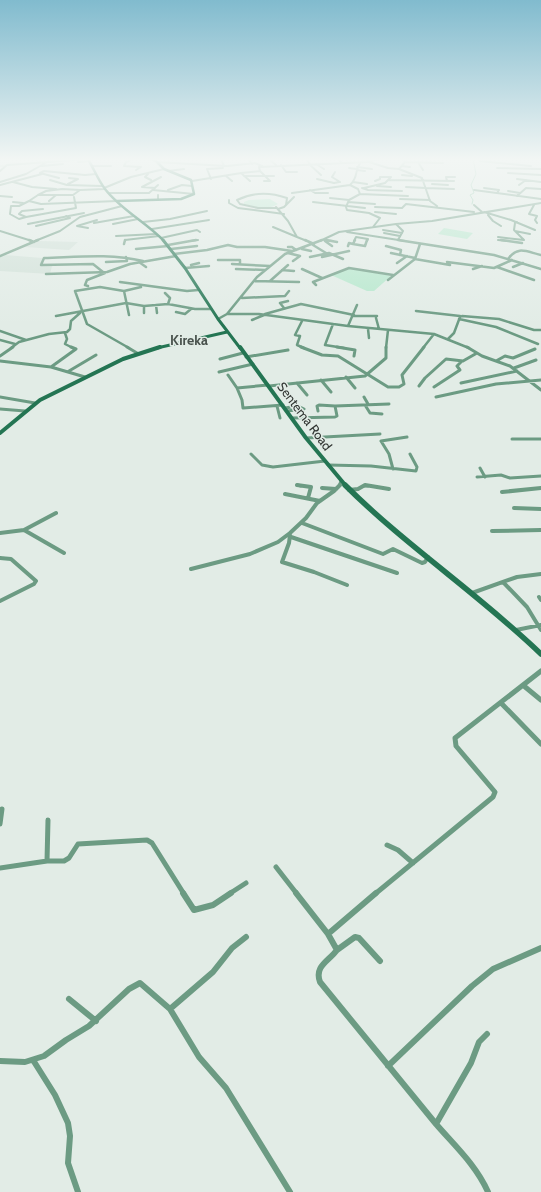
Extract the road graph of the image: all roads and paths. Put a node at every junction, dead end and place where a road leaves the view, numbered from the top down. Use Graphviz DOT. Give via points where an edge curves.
graph roads {
  1 [pos="284,214"];
  2 [pos="12,215"];
  3 [pos="21,215"];
  4 [pos="42,215"];
  5 [pos="74,215"];
  6 [pos="84,215"];
  7 [pos="186,215"];
  8 [pos="376,215"];
  9 [pos="468,215"];
  10 [pos="488,215"];
  11 [pos="532,215"];
  12 [pos="66,216"];
  13 [pos="134,216"];
  14 [pos="26,217"];
  15 [pos="138,219"];
  16 [pos="63,220"];
  17 [pos="97,220"];
  18 [pos="209,220"];
  19 [pos="45,221"];
  20 [pos="67,222"];
  21 [pos="101,222"];
  22 [pos="143,222"];
  23 [pos="517,222"];
  24 [pos="537,223"];
  25 [pos="27,224"];
  26 [pos="48,224"];
  27 [pos="94,224"];
  28 [pos="113,224"];
  29 [pos="396,224"];
  30 [pos="175,225"];
  31 [pos="36,226"];
  32 [pos="501,226"];
  33 [pos="273,227"];
  34 [pos="373,227"];
  35 [pos="88,228"];
  36 [pos="182,228"];
  37 [pos="152,229"];
  38 [pos="383,230"];
  39 [pos="514,230"];
  40 [pos="535,230"];
  41 [pos="0,231"];
  42 [pos="344,231"];
  43 [pos="200,232"];
  44 [pos="384,233"];
  45 [pos="402,233"];
  46 [pos="530,234"];
  47 [pos="365,235"];
  48 [pos="116,236"];
  49 [pos="159,236"];
  50 [pos="344,236"];
  51 [pos="400,236"];
  52 [pos="498,236"];
  53 [pos="297,237"];
  54 [pos="362,238"];
  55 [pos="198,240"];
  56 [pos="323,240"];
  57 [pos="398,240"];
  58 [pos="498,240"];
  59 [pos="524,240"];
  60 [pos="34,242"];
  61 [pos="337,242"];
  62 [pos="522,243"];
  63 [pos="124,244"];
  64 [pos="313,244"];
  65 [pos="353,244"];
  66 [pos="420,244"];
  67 [pos="197,246"];
  68 [pos="332,246"];
  69 [pos="348,246"];
  70 [pos="386,246"];
  71 [pos="169,247"];
  72 [pos="288,247"];
  73 [pos="317,247"];
  74 [pos="301,248"];
  75 [pos="448,248"];
  76 [pos="136,249"];
  77 [pos="296,250"];
  78 [pos="518,250"];
  79 [pos="292,251"];
  80 [pos="349,251"];
  81 [pos="287,253"];
  82 [pos="326,253"];
  83 [pos="391,253"];
  84 [pos="333,254"];
  85 [pos="446,254"];
  86 [pos="175,255"];
  87 [pos="400,255"];
  88 [pos="541,255"];
  89 [pos="0,256"];
  90 [pos="408,256"];
  91 [pos="126,257"];
  92 [pos="310,257"];
  93 [pos="322,257"];
  94 [pos="415,258"];
  95 [pos="343,259"];
  96 [pos="508,259"];
  97 [pos="218,260"];
  98 [pos="512,260"];
  99 [pos="293,261"];
  100 [pos="106,262"];
  101 [pos="141,262"];
  102 [pos="448,262"];
  103 [pos="523,262"];
  104 [pos="199,263"];
  105 [pos="398,263"];
  106 [pos="232,264"];
  107 [pos="240,264"];
  108 [pos="288,265"];
  109 [pos="454,265"];
  110 [pos="541,265"];
  111 [pos="209,266"];
  112 [pos="271,266"];
  113 [pos="484,266"];
  114 [pos="146,267"];
  115 [pos="184,267"];
  116 [pos="497,267"];
  117 [pos="513,267"];
  118 [pos="536,267"];
  119 [pos="236,269"];
  120 [pos="302,269"];
  121 [pos="473,269"];
  122 [pos="541,269"];
  123 [pos="266,270"];
  124 [pos="282,270"];
  125 [pos="294,271"];
  126 [pos="103,272"];
  127 [pos="107,272"];
  128 [pos="46,274"];
  129 [pos="393,275"];
  130 [pos="322,278"];
  131 [pos="388,280"];
  132 [pos="534,280"];
  133 [pos="254,281"];
  134 [pos="270,281"];
  135 [pos="120,282"];
  136 [pos="299,282"];
  137 [pos="316,285"];
  138 [pos="88,286"];
  139 [pos="141,286"];
  140 [pos="198,290"];
  141 [pos="124,291"];
  142 [pos="288,291"];
  143 [pos="165,293"];
  144 [pos="242,298"];
  145 [pos="288,301"];
  146 [pos="126,303"];
  147 [pos="168,304"];
  148 [pos="156,305"];
  149 [pos="144,306"];
  150 [pos="357,306"];
  151 [pos="284,308"];
  152 [pos="190,309"];
  153 [pos="211,309"];
  154 [pos="82,311"];
  155 [pos="176,312"];
  156 [pos="416,312"];
  157 [pos="144,313"];
  158 [pos="157,313"];
  159 [pos="227,314"];
  160 [pos="264,314"];
  161 [pos="129,315"];
  162 [pos="353,315"];
  163 [pos="56,316"];
  164 [pos="460,318"];
  165 [pos="218,319"];
  166 [pos="252,320"];
  167 [pos="302,321"];
  168 [pos="332,324"];
  169 [pos="348,326"];
  170 [pos="368,329"];
  171 [pos="379,329"];
  172 [pos="388,330"];
  173 [pos="541,330"];
  174 [pos="0,332"];
  175 [pos="227,332"];
  176 [pos="65,333"];
  177 [pos="434,334"];
  178 [pos="369,338"];
  179 [pos="448,339"];
  180 [pos="0,340"];
  181 [pos="26,340"];
  182 [pos="15,344"];
  183 [pos="538,344"];
  184 [pos="325,345"];
  185 [pos="535,349"];
  186 [pos="288,350"];
  187 [pos="322,350"];
  188 [pos="137,353"];
  189 [pos="477,353"];
  190 [pos="96,355"];
  191 [pos="245,355"];
  192 [pos="0,356"];
  193 [pos="354,356"];
  194 [pos="220,359"];
  195 [pos="536,360"];
  196 [pos="0,361"];
  197 [pos="462,361"];
  198 [pos="496,361"];
  199 [pos="253,364"];
  200 [pos="51,367"];
  201 [pos="514,368"];
  202 [pos="517,371"];
  203 [pos="69,372"];
  204 [pos="219,372"];
  205 [pos="368,374"];
  206 [pos="228,375"];
  207 [pos="85,377"];
  208 [pos="346,377"];
  209 [pos="321,380"];
  210 [pos="541,380"];
  211 [pos="532,382"];
  212 [pos="297,383"];
  213 [pos="461,383"];
  214 [pos="268,386"];
  215 [pos="419,386"];
  216 [pos="434,387"];
  217 [pos="237,388"];
  218 [pos="355,388"];
  219 [pos="541,390"];
  220 [pos="332,392"];
  221 [pos="306,395"];
  222 [pos="436,396"];
  223 [pos="0,397"];
  224 [pos="364,397"];
  225 [pos="35,403"];
  226 [pos="366,404"];
  227 [pos="389,404"];
  228 [pos="277,406"];
  229 [pos="335,406"];
  230 [pos="285,408"];
  231 [pos="0,409"];
  232 [pos="318,410"];
  233 [pos="25,411"];
  234 [pos="382,414"];
  235 [pos="280,418"];
  236 [pos="292,418"];
  237 [pos="0,432"];
  238 [pos="380,434"];
  239 [pos="306,438"];
  240 [pos="407,438"];
  241 [pos="512,439"];
  242 [pos="541,439"];
  243 [pos="251,454"];
  244 [pos="410,454"];
  245 [pos="326,463"];
  246 [pos="480,468"];
  247 [pos="393,469"];
  248 [pos="541,476"];
  249 [pos="477,477"];
  250 [pos="485,477"];
  251 [pos="341,481"];
  252 [pos="297,486"];
  253 [pos="322,488"];
  254 [pos="541,488"];
  255 [pos="337,489"];
  256 [pos="389,489"];
  257 [pos="350,490"];
  258 [pos="502,492"];
  259 [pos="285,494"];
  260 [pos="308,498"];
  261 [pos="320,501"];
  262 [pos="514,508"];
  263 [pos="541,509"];
  264 [pos="56,513"];
  265 [pos="302,522"];
  266 [pos="24,530"];
  267 [pos="541,530"];
  268 [pos="492,531"];
  269 [pos="0,533"];
  270 [pos="290,535"];
  271 [pos="64,553"];
  272 [pos="428,557"];
  273 [pos="0,559"];
  274 [pos="191,569"];
  275 [pos="397,573"];
  276 [pos="541,574"];
  277 [pos="503,582"];
  278 [pos="347,585"];
  279 [pos="472,593"];
  280 [pos="0,601"];
  281 [pos="539,626"];
  282 [pos="516,630"];
  283 [pos="541,630"];
  284 [pos="541,654"];
  285 [pos="541,671"];
  286 [pos="524,686"];
  287 [pos="541,700"];
  288 [pos="501,703"];
  289 [pos="541,744"];
  290 [pos="2,809"];
  291 [pos="48,820"];
  292 [pos="0,824"];
  293 [pos="388,845"];
  294 [pos="47,861"];
  295 [pos="412,863"];
  296 [pos="0,868"];
  297 [pos="276,868"];
  298 [pos="246,883"];
  299 [pos="328,934"];
  300 [pos="246,937"];
  301 [pos="541,948"];
  302 [pos="338,950"];
  303 [pos="380,961"];
  304 [pos="69,998"];
  305 [pos="170,1008"];
  306 [pos="96,1021"];
  307 [pos="488,1034"];
  308 [pos="33,1060"];
  309 [pos="0,1061"];
  310 [pos="388,1066"];
  311 [pos="436,1124"];
  312 [pos="78,1192"];
  313 [pos="290,1192"];
  314 [pos="488,1192"];
  1 -- 53 [label="street"];
  2 -- 14 [label="street" via="21,220"];
  3 -- 14 [label="street"];
  4 -- 14 [label="street"];
  5 -- 12 [label="street"];
  6 -- 17 [label="street"];
  6 -- 60 [label="street" via="60,231"];
  7 -- 22 [label="street"];
  8 -- 34 [label="street" via="380,218"];
  9 -- 29 [label="street"];
  10 -- 23 [label="street"];
  10 -- 32 [label="street"];
  11 -- 24 [label="street" via="537,216"];
  12 -- 16 [label="street" via="70,218"];
  12 -- 19 [label="street"];
  13 -- 15 [label="main road, Sentema Road"];
  13 -- 21 [label="street"];
  15 -- 22 [label="main road, Sentema Road"];
  15 -- 28 [label="street"];
  16 -- 20 [label="street"];
  16 -- 26 [label="street"];
  17 -- 21 [label="street"];
  17 -- 35 [label="street" via="77,226"];
  18 -- 30 [label="street"];
  19 -- 25 [label="street" via="43,219"];
  19 -- 26 [label="street"];
  21 -- 27 [label="street"];
  22 -- 37 [label="main road, Sentema Road"];
  23 -- 39 [label="street"];
  23 -- 40 [label="street"];
  26 -- 31 [label="street"];
  29 -- 34 [label="street"];
  29 -- 45 [label="street"];
  30 -- 36 [label="street"];
  30 -- 37 [label="street"];
  33 -- 53 [label="street"];
  34 -- 42 [label="street"];
  37 -- 49 [label="main road, Sentema Road"];
  38 -- 45 [label="street"];
  39 -- 46 [label="street"];
  39 -- 59 [label="street"];
  41 -- 60 [label="street"];
  42 -- 47 [label="street"];
  42 -- 50 [label="street"];
  42 -- 56 [label="street"];
  43 -- 49 [label="street" via="198,230"];
  44 -- 51 [label="street"];
  45 -- 51 [label="street"];
  47 -- 54 [label="street"];
  47 -- 57 [label="street"];
  48 -- 49 [label="street"];
  49 -- 63 [label="street" via="125,240"];
  49 -- 71 [label="main road, Sentema Road"];
  51 -- 57 [label="street"];
  52 -- 59 [label="street"];
  53 -- 64 [label="street"];
  54 -- 65 [label="street" via="356,238"];
  54 -- 65 [label="street" via="368,239 366,246"];
  55 -- 71 [label="street"];
  56 -- 61 [label="street"];
  56 -- 64 [label="street"];
  56 -- 68 [label="street"];
  57 -- 66 [label="street"];
  58 -- 62 [label="street"];
  59 -- 62 [label="street"];
  60 -- 89 [label="street"];
  62 -- 78 [label="street"];
  64 -- 73 [label="street"];
  64 -- 74 [label="street"];
  65 -- 69 [label="street" via="349,243"];
  66 -- 75 [label="street"];
  66 -- 94 [label="street"];
  67 -- 71 [label="street"];
  70 -- 87 [label="street" via="401,250"];
  71 -- 76 [label="street"];
  71 -- 86 [label="main road, Sentema Road"];
  72 -- 77 [label="street"];
  73 -- 74 [label="street" via="312,250"];
  73 -- 82 [label="street"];
  74 -- 77 [label="street"];
  75 -- 85 [label="street"];
  75 -- 96 [label="street"];
  77 -- 79 [label="street"];
  78 -- 88 [label="street"];
  78 -- 96 [label="street"];
  79 -- 81 [label="street"];
  79 -- 86 [label="street" via="265,247 237,248 228,245"];
  80 -- 84 [label="street"];
  81 -- 99 [label="street" via="300,256"];
  81 -- 112 [label="street"];
  82 -- 84 [label="street"];
  82 -- 92 [label="street"];
  83 -- 87 [label="street"];
  84 -- 93 [label="street"];
  84 -- 95 [label="street"];
  86 -- 101 [label="street"];
  86 -- 115 [label="main road, Sentema Road"];
  87 -- 90 [label="street"];
  90 -- 94 [label="street"];
  90 -- 105 [label="street"];
  91 -- 100 [label="street" via="127,261"];
  91 -- 101 [label="street"];
  91 -- 126 [label="street" via="44,258 41,265 93,264"];
  94 -- 109 [label="street"];
  94 -- 129 [label="street"];
  96 -- 98 [label="street"];
  97 -- 107 [label="street" via="241,259"];
  98 -- 103 [label="street"];
  98 -- 116 [label="street"];
  101 -- 114 [label="street"];
  101 -- 127 [label="street" via="113,268"];
  102 -- 113 [label="street"];
  103 -- 117 [label="street"];
  103 -- 118 [label="street"];
  104 -- 115 [label="street"];
  106 -- 107 [label="street"];
  107 -- 112 [label="street"];
  108 -- 124 [label="street"];
  110 -- 118 [label="street"];
  111 -- 115 [label="street"];
  112 -- 123 [label="street"];
  113 -- 116 [label="street"];
  113 -- 121 [label="street"];
  115 -- 140 [label="main road, Sentema Road"];
  116 -- 132 [label="street"];
  118 -- 122 [label="street"];
  119 -- 123 [label="street"];
  120 -- 130 [label="street"];
  123 -- 133 [label="street"];
  124 -- 125 [label="street"];
  124 -- 134 [label="street"];
  126 -- 127 [label="street"];
  126 -- 128 [label="street"];
  127 -- 138 [label="street" via="87,280 85,285"];
  129 -- 130 [label="street" via="348,268"];
  129 -- 131 [label="street"];
  130 -- 137 [label="street" via="313,282"];
  133 -- 134 [label="street"];
  133 -- 144 [label="street"];
  134 -- 136 [label="street"];
  135 -- 139 [label="street"];
  138 -- 141 [label="street" via="110,287"];
  138 -- 154 [label="street" via="75,291"];
  139 -- 140 [label="street"];
  139 -- 141 [label="street"];
  140 -- 153 [label="main road, Sentema Road"];
  141 -- 146 [label="street"];
  142 -- 144 [label="street" via="285,296"];
  143 -- 147 [label="street" via="170,298"];
  144 -- 159 [label="street"];
  145 -- 151 [label="street" via="280,303"];
  146 -- 149 [label="street"];
  146 -- 154 [label="street"];
  146 -- 161 [label="street"];
  147 -- 148 [label="street"];
  147 -- 152 [label="street"];
  148 -- 149 [label="street"];
  148 -- 158 [label="street"];
  149 -- 157 [label="street"];
  150 -- 162 [label="street"];
  151 -- 160 [label="street"];
  151 -- 162 [label="street" via="301,304"];
  152 -- 153 [label="street"];
  152 -- 155 [label="street" via="185,314"];
  153 -- 165 [label="main road, Sentema Road"];
  154 -- 163 [label="street"];
  154 -- 176 [label="street" via="71,321 70,329"];
  154 -- 188 [label="street" via="86,322 94,329"];
  156 -- 164 [label="street"];
  159 -- 160 [label="street"];
  159 -- 165 [label="street"];
  160 -- 166 [label="street"];
  160 -- 167 [label="street"];
  162 -- 169 [label="street"];
  162 -- 171 [label="street" via="377,317"];
  164 -- 173 [label="street" via="499,319"];
  164 -- 179 [label="street" via="454,333"];
  164 -- 183 [label="street"];
  165 -- 175 [label="main road, Sentema Road"];
  167 -- 168 [label="street"];
  167 -- 205 [label="street" via="295,335 300,336 297,345 324,355 338,356"];
  168 -- 169 [label="street"];
  168 -- 184 [label="street"];
  169 -- 170 [label="street"];
  170 -- 171 [label="street"];
  170 -- 178 [label="street"];
  171 -- 172 [label="street"];
  172 -- 177 [label="street"];
  172 -- 205 [label="street" via="386,358"];
  174 -- 181 [label="street"];
  175 -- 188 [label="main road"];
  175 -- 191 [label="main road, Sentema Road"];
  176 -- 181 [label="street"];
  176 -- 200 [label="street" via="67,339 64,344 76,349"];
  177 -- 179 [label="street"];
  177 -- 205 [label="street" via="402,375 402,386 385,386"];
  179 -- 189 [label="street"];
  180 -- 182 [label="street"];
  181 -- 182 [label="street"];
  182 -- 192 [label="street"];
  184 -- 187 [label="street"];
  184 -- 193 [label="street" via="353,349"];
  185 -- 198 [label="street" via="513,358 505,356"];
  186 -- 191 [label="street"];
  188 -- 207 [label="main road"];
  189 -- 197 [label="street"];
  189 -- 198 [label="street"];
  190 -- 203 [label="street"];
  191 -- 194 [label="street"];
  191 -- 199 [label="main road, Sentema Road"];
  195 -- 201 [label="street"];
  196 -- 200 [label="street"];
  197 -- 215 [label="street" via="447,359"];
  197 -- 216 [label="street" via="457,366 460,370"];
  198 -- 201 [label="street"];
  199 -- 204 [label="street"];
  199 -- 214 [label="main road, Sentema Road"];
  200 -- 203 [label="street"];
  201 -- 202 [label="street"];
  202 -- 211 [label="street"];
  202 -- 213 [label="street"];
  203 -- 207 [label="street"];
  205 -- 208 [label="street"];
  206 -- 217 [label="street"];
  207 -- 225 [label="main road"];
  208 -- 209 [label="street"];
  208 -- 218 [label="street"];
  209 -- 212 [label="street"];
  209 -- 220 [label="street"];
  210 -- 211 [label="street"];
  211 -- 219 [label="street"];
  211 -- 222 [label="street" via="496,384"];
  212 -- 214 [label="street"];
  212 -- 221 [label="street"];
  214 -- 217 [label="street"];
  214 -- 230 [label="main road, Sentema Road"];
  217 -- 228 [label="street" via="243,408"];
  223 -- 225 [label="street"];
  224 -- 226 [label="street"];
  225 -- 233 [label="main road"];
  226 -- 227 [label="street"];
  226 -- 229 [label="street"];
  226 -- 234 [label="street" via="370,413"];
  228 -- 230 [label="street"];
  228 -- 235 [label="street"];
  229 -- 232 [label="street" via="320,404 317,406"];
  229 -- 236 [label="street" via="338,416 335,417"];
  230 -- 236 [label="main road, Sentema Road"];
  231 -- 233 [label="street"];
  233 -- 237 [label="main road"];
  236 -- 239 [label="main road, Sentema Road"];
  238 -- 239 [label="street"];
  239 -- 245 [label="main road, Sentema Road"];
  240 -- 247 [label="street" via="381,441"];
  241 -- 242 [label="street"];
  243 -- 245 [label="street" via="262,465 273,468"];
  244 -- 247 [label="street" via="416,471"];
  245 -- 247 [label="street"];
  245 -- 251 [label="main road, Sentema Road"];
  246 -- 250 [label="street"];
  248 -- 250 [label="street"];
  249 -- 250 [label="street"];
  251 -- 255 [label="street"];
  251 -- 257 [label="main road, Sentema Road"];
  252 -- 260 [label="street" via="311,487"];
  253 -- 255 [label="street"];
  254 -- 258 [label="street"];
  255 -- 261 [label="street"];
  256 -- 257 [label="street" via="365,485"];
  257 -- 272 [label="main road, Sentema Road"];
  259 -- 260 [label="street"];
  260 -- 261 [label="street"];
  261 -- 265 [label="street"];
  262 -- 263 [label="street"];
  264 -- 266 [label="street"];
  265 -- 270 [label="street"];
  265 -- 272 [label="street" via="383,553 394,549 422,564"];
  266 -- 269 [label="street"];
  266 -- 271 [label="street"];
  267 -- 268 [label="street"];
  270 -- 274 [label="street" via="252,555"];
  270 -- 275 [label="street"];
  270 -- 278 [label="street" via="282,562"];
  272 -- 279 [label="main road, Sentema Road"];
  273 -- 280 [label="street" via="11,559 36,581"];
  276 -- 277 [label="street" via="517,577"];
  277 -- 279 [label="street"];
  277 -- 281 [label="street" via="527,608"];
  279 -- 282 [label="main road, Sentema Road"];
  281 -- 282 [label="street"];
  281 -- 283 [label="street"];
  282 -- 284 [label="main road, Sentema Road"];
  285 -- 286 [label="street"];
  286 -- 287 [label="street"];
  286 -- 288 [label="street"];
  288 -- 289 [label="street"];
  288 -- 295 [label="street" via="455,738 456,746 495,792 493,797"];
  290 -- 292 [label="street"];
  291 -- 294 [label="street"];
  293 -- 295 [label="street"];
  294 -- 296 [label="street"];
  294 -- 298 [label="street" via="67,860 78,844 149,840 190,906 196,910 213,905"];
  295 -- 299 [label="street"];
  297 -- 299 [label="street"];
  299 -- 302 [label="street"];
  300 -- 305 [label="street" via="232,948 213,972"];
  301 -- 310 [label="street" via="493,969"];
  302 -- 303 [label="street" via="355,937 359,938"];
  302 -- 310 [label="street" via="318,971 317,976"];
  304 -- 306 [label="street"];
  305 -- 306 [label="street" via="144,985 137,983"];
  305 -- 313 [label="street" via="199,1057 226,1088"];
  306 -- 308 [label="street" via="42,1057"];
  307 -- 311 [label="street" via="479,1042 471,1063"];
  308 -- 309 [label="street"];
  308 -- 312 [label="street" via="53,1090 66,1118 70,1136 67,1158"];
  310 -- 311 [label="street"];
  311 -- 314 [label="street" via="470,1163"];
}
